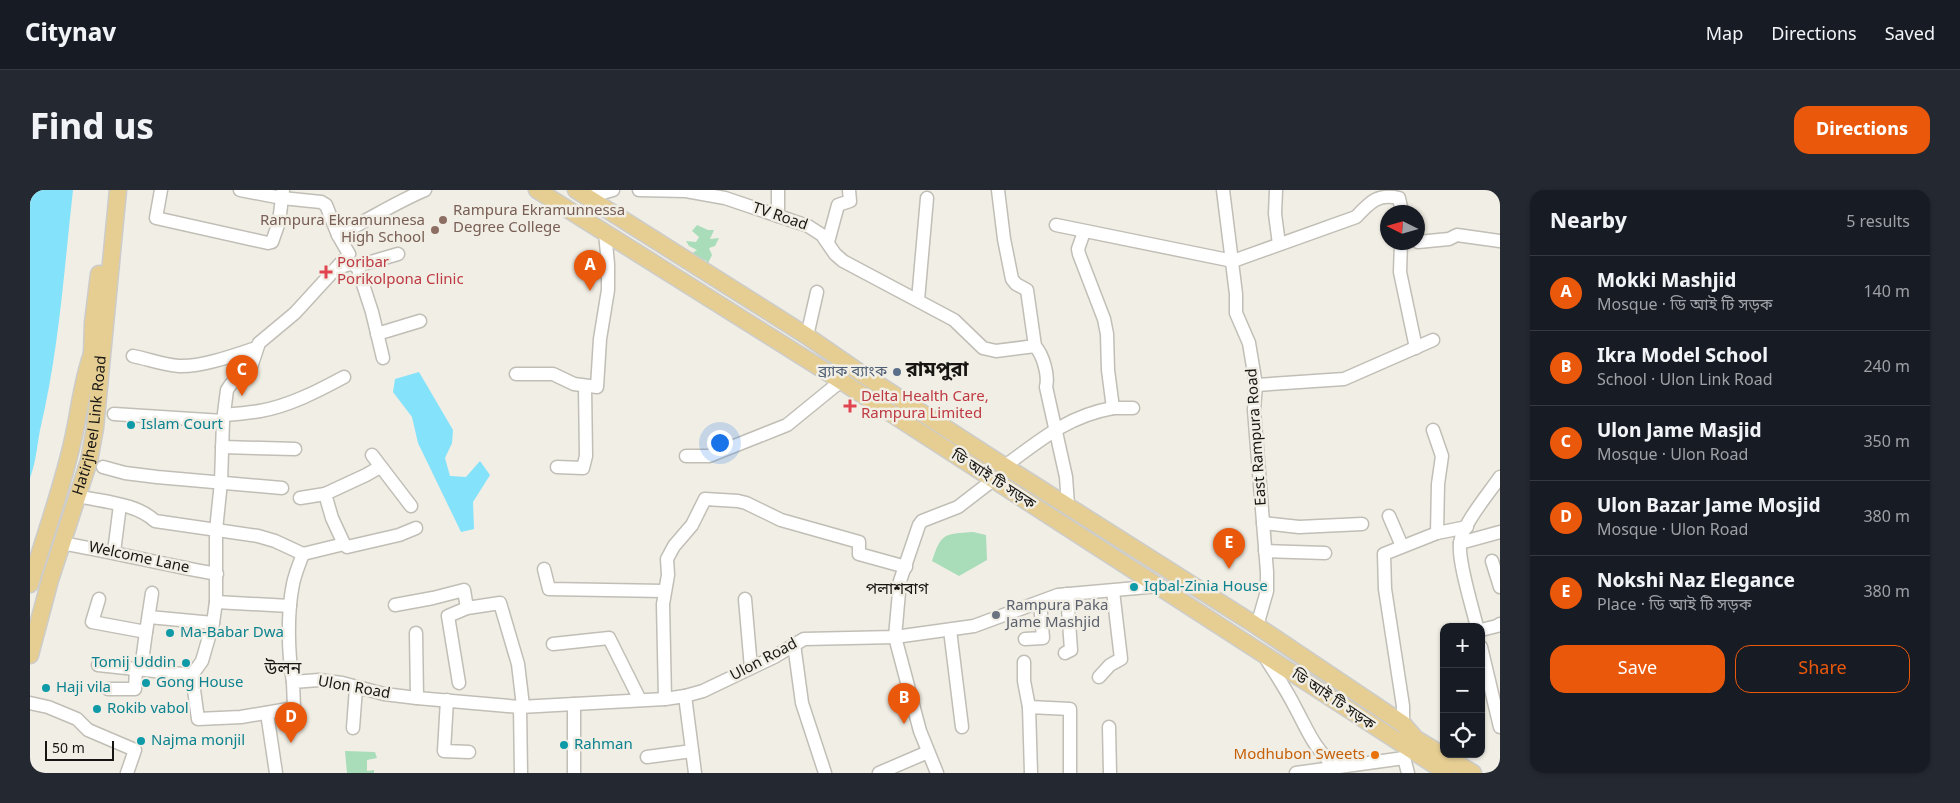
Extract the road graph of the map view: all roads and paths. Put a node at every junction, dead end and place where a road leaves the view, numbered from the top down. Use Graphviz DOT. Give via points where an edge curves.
graph roads {
  1 [pos="109,190"];
  2 [pos="118,190"];
  3 [pos="161,190"];
  4 [pos="240,190"];
  5 [pos="425,190"];
  6 [pos="537,190"];
  7 [pos="613,190"];
  8 [pos="638,190"];
  9 [pos="778,190"];
  10 [pos="848,190"];
  11 [pos="998,190"];
  12 [pos="1223,190"];
  13 [pos="1276,190"];
  14 [pos="282,194"];
  15 [pos="582,194"];
  16 [pos="726,194"];
  17 [pos="927,198"];
  18 [pos="1400,205"];
  19 [pos="778,216"];
  20 [pos="1056,225"];
  21 [pos="605,232"];
  22 [pos="1084,232"];
  23 [pos="338,235"];
  24 [pos="1425,241"];
  25 [pos="1500,241"];
  26 [pos="828,242"];
  27 [pos="1279,244"];
  28 [pos="1402,250"];
  29 [pos="398,254"];
  30 [pos="1233,261"];
  31 [pos="353,262"];
  32 [pos="817,292"];
  33 [pos="918,300"];
  34 [pos="420,320"];
  35 [pos="377,334"];
  36 [pos="807,336"];
  37 [pos="1433,340"];
  38 [pos="1035,346"];
  39 [pos="256,348"];
  40 [pos="1416,348"];
  41 [pos="132,356"];
  42 [pos="383,358"];
  43 [pos="516,374"];
  44 [pos="344,377"];
  45 [pos="841,381"];
  46 [pos="1256,385"];
  47 [pos="585,386"];
  48 [pos="1113,408"];
  49 [pos="1133,408"];
  50 [pos="114,414"];
  51 [pos="223,418"];
  52 [pos="1056,428"];
  53 [pos="1433,430"];
  54 [pos="222,447"];
  55 [pos="294,449"];
  56 [pos="372,455"];
  57 [pos="987,455"];
  58 [pos="686,456"];
  59 [pos="1005,466"];
  60 [pos="103,467"];
  61 [pos="380,467"];
  62 [pos="557,467"];
  63 [pos="978,470"];
  64 [pos="1500,477"];
  65 [pos="993,480"];
  66 [pos="221,482"];
  67 [pos="282,488"];
  68 [pos="325,494"];
  69 [pos="68,495"];
  70 [pos="300,498"];
  71 [pos="120,505"];
  72 [pos="1068,505"];
  73 [pos="411,506"];
  74 [pos="1389,516"];
  75 [pos="1263,524"];
  76 [pos="1362,524"];
  77 [pos="1467,527"];
  78 [pos="416,528"];
  79 [pos="216,530"];
  80 [pos="1500,532"];
  81 [pos="1436,533"];
  82 [pos="57,542"];
  83 [pos="1460,543"];
  84 [pos="344,544"];
  85 [pos="1402,546"];
  86 [pos="1265,551"];
  87 [pos="114,552"];
  88 [pos="1325,553"];
  89 [pos="303,554"];
  90 [pos="1492,561"];
  91 [pos="906,567"];
  92 [pos="544,569"];
  93 [pos="217,574"];
  94 [pos="40,581"];
  95 [pos="1160,586"];
  96 [pos="1500,587"];
  97 [pos="664,591"];
  98 [pos="1113,591"];
  99 [pos="152,593"];
  100 [pos="1067,594"];
  101 [pos="99,599"];
  102 [pos="744,599"];
  103 [pos="216,602"];
  104 [pos="1040,602"];
  105 [pos="395,605"];
  106 [pos="290,606"];
  107 [pos="467,608"];
  108 [pos="30,614"];
  109 [pos="149,617"];
  110 [pos="213,623"];
  111 [pos="1476,623"];
  112 [pos="1500,624"];
  113 [pos="1257,626"];
  114 [pos="1485,629"];
  115 [pos="950,630"];
  116 [pos="146,632"];
  117 [pos="416,633"];
  118 [pos="896,637"];
  119 [pos="1025,638"];
  120 [pos="554,644"];
  121 [pos="794,644"];
  122 [pos="1262,652"];
  123 [pos="1065,653"];
  124 [pos="30,656"];
  125 [pos="1024,662"];
  126 [pos="1485,664"];
  127 [pos="98,665"];
  128 [pos="751,668"];
  129 [pos="138,669"];
  130 [pos="192,675"];
  131 [pos="1099,677"];
  132 [pos="293,682"];
  133 [pos="459,683"];
  134 [pos="356,688"];
  135 [pos="108,689"];
  136 [pos="685,696"];
  137 [pos="417,698"];
  138 [pos="665,699"];
  139 [pos="447,700"];
  140 [pos="640,700"];
  141 [pos="30,703"];
  142 [pos="574,704"];
  143 [pos="521,706"];
  144 [pos="1029,707"];
  145 [pos="267,713"];
  146 [pos="1403,724"];
  147 [pos="962,727"];
  148 [pos="1109,727"];
  149 [pos="1500,727"];
  150 [pos="353,728"];
  151 [pos="1410,749"];
  152 [pos="692,751"];
  153 [pos="469,752"];
  154 [pos="928,752"];
  155 [pos="647,757"];
  156 [pos="1336,767"];
  157 [pos="127,773"];
  158 [pos="276,773"];
  159 [pos="521,773"];
  160 [pos="574,773"];
  161 [pos="694,773"];
  162 [pos="826,773"];
  163 [pos="879,773"];
  164 [pos="937,773"];
  165 [pos="1031,773"];
  166 [pos="1070,773"];
  167 [pos="1110,773"];
  168 [pos="1296,773"];
  169 [pos="1408,773"];
  170 [pos="1447,773"];
  171 [pos="1473,773"];
  1 -- 69 [label="main road" via="92,354 75,434"];
  2 -- 69 [label="main road, Hatirjheel Link Road" via="95,428 89,461"];
  3 -- 14 [label="street" via="156,218 268,243 272,242 279,222"];
  4 -- 14 [label="street"];
  5 -- 23 [label="street"];
  6 -- 21 [label="main road, ডি আই টি সড়ক"];
  7 -- 15 [label="street"];
  8 -- 16 [label="street, TV Road"];
  9 -- 19 [label="street"];
  10 -- 26 [label="street" via="850,201 838,205"];
  11 -- 38 [label="street" via="1012,279 1027,290"];
  12 -- 30 [label="street, East Rampura Road"];
  13 -- 27 [label="street"];
  14 -- 23 [label="street" via="322,202"];
  15 -- 36 [label="main road, ডি আই টি সড়ক"];
  16 -- 19 [label="street, TV Road"];
  17 -- 33 [label="street"];
  18 -- 27 [label="street" via="1399,198 1382,197 1370,202 1356,217"];
  19 -- 26 [label="street, TV Road" via="808,226"];
  20 -- 22 [label="street"];
  21 -- 45 [label="main road, ডি আই টি সড়ক"];
  21 -- 47 [label="street" via="608,290 597,387"];
  22 -- 30 [label="street"];
  22 -- 48 [label="street" via="1078,249 1104,319"];
  23 -- 31 [label="street"];
  24 -- 25 [label="street" via="1457,235"];
  26 -- 33 [label="street, TV Road" via="835,254 851,266"];
  27 -- 30 [label="street"];
  28 -- 40 [label="street" via="1400,272"];
  29 -- 31 [label="street"];
  30 -- 46 [label="street, East Rampura Road" via="1236,313 1249,343"];
  31 -- 35 [label="street"];
  31 -- 39 [label="street" via="337,268"];
  32 -- 36 [label="street"];
  33 -- 38 [label="street, TV Road" via="954,320 983,348 996,351"];
  34 -- 35 [label="street"];
  35 -- 42 [label="street"];
  36 -- 57 [label="main road, ডি আই টি সড়ক"];
  37 -- 40 [label="street"];
  38 -- 52 [label="street" via="1040,352"];
  39 -- 41 [label="street" via="187,366"];
  39 -- 51 [label="street" via="252,368 227,390"];
  40 -- 46 [label="street" via="1344,379"];
  43 -- 47 [label="street" via="553,374"];
  44 -- 51 [label="street" via="276,407"];
  45 -- 58 [label="street" via="787,425 710,456"];
  45 -- 63 [label="main road, ডি আই টি সড়ক"];
  46 -- 75 [label="street, East Rampura Road" via="1254,410"];
  47 -- 62 [label="street" via="586,456 583,468"];
  48 -- 49 [label="street"];
  48 -- 52 [label="street" via="1087,414"];
  50 -- 51 [label="street"];
  51 -- 54 [label="street"];
  52 -- 59 [label="street"];
  52 -- 72 [label="street"];
  53 -- 81 [label="street" via="1442,456"];
  54 -- 55 [label="street"];
  54 -- 66 [label="street"];
  56 -- 61 [label="street"];
  57 -- 59 [label="main road, ডি আই টি সড়ক"];
  57 -- 63 [label="main road"];
  59 -- 72 [label="main road, ডি আই টি সড়ক"];
  60 -- 66 [label="street" via="125,473"];
  61 -- 68 [label="street"];
  61 -- 73 [label="street"];
  63 -- 65 [label="main road, ডি আই টি সড়ক"];
  64 -- 77 [label="street"];
  65 -- 91 [label="street" via="958,507 922,521"];
  65 -- 95 [label="main road, ডি আই টি সড়ক"];
  66 -- 67 [label="street"];
  66 -- 79 [label="street"];
  68 -- 70 [label="street"];
  68 -- 84 [label="street"];
  69 -- 71 [label="street"];
  69 -- 82 [label="main road, Hatirjheel Link Road"];
  69 -- 94 [label="main road"];
  71 -- 79 [label="street" via="143,512 155,521"];
  71 -- 87 [label="street"];
  72 -- 113 [label="main road, ডি আই টি সড়ক"];
  74 -- 85 [label="street"];
  75 -- 76 [label="street" via="1299,527"];
  75 -- 86 [label="street, East Rampura Road"];
  77 -- 81 [label="street"];
  77 -- 83 [label="street"];
  78 -- 84 [label="street" via="399,536 347,547"];
  79 -- 89 [label="street" via="258,536"];
  79 -- 93 [label="street"];
  80 -- 83 [label="street"];
  81 -- 85 [label="street"];
  82 -- 87 [label="street, Welcome Lane"];
  82 -- 94 [label="main road, Hatirjheel Link Road"];
  83 -- 111 [label="street"];
  84 -- 89 [label="street"];
  85 -- 146 [label="street" via="1384,554 1385,588"];
  86 -- 88 [label="street"];
  86 -- 113 [label="street, East Rampura Road" via="1267,591"];
  87 -- 93 [label="street, Welcome Lane"];
  89 -- 106 [label="street"];
  90 -- 96 [label="street"];
  91 -- 97 [label="street" via="859,554 859,542 781,520 746,503 705,499 692,525 667,559"];
  91 -- 118 [label="street" via="900,581"];
  92 -- 97 [label="street" via="548,589"];
  93 -- 103 [label="street"];
  94 -- 108 [label="main road"];
  94 -- 124 [label="main road, Hatirjheel Link Road"];
  95 -- 98 [label="street, Ulon Road"];
  95 -- 122 [label="main road, ডি আই টি সড়ক"];
  97 -- 138 [label="street"];
  98 -- 100 [label="street, Ulon Road"];
  98 -- 131 [label="street" via="1121,659 1110,664"];
  99 -- 109 [label="street"];
  100 -- 104 [label="street, Ulon Road"];
  100 -- 123 [label="street" via="1071,650"];
  101 -- 116 [label="street" via="92,622"];
  102 -- 128 [label="street"];
  103 -- 106 [label="street"];
  103 -- 110 [label="street"];
  104 -- 115 [label="street, Ulon Road" via="983,624"];
  104 -- 119 [label="street" via="1043,638"];
  105 -- 107 [label="street" via="464,590"];
  106 -- 132 [label="street"];
  107 -- 133 [label="street" via="448,616"];
  107 -- 143 [label="street" via="500,603 518,664"];
  109 -- 110 [label="street"];
  109 -- 116 [label="street"];
  110 -- 130 [label="street" via="202,661"];
  112 -- 114 [label="street"];
  113 -- 146 [label="main road, ডি আই টি সড়ক"];
  115 -- 118 [label="street, Ulon Road"];
  115 -- 147 [label="street"];
  116 -- 129 [label="street"];
  117 -- 137 [label="street"];
  118 -- 121 [label="street, Ulon Road" via="811,638"];
  118 -- 154 [label="street"];
  120 -- 140 [label="street" via="609,638"];
  121 -- 128 [label="street, Ulon Road"];
  121 -- 162 [label="street" via="802,703"];
  122 -- 151 [label="main road, ডি আই টি সড়ক"];
  122 -- 156 [label="street" via="1295,706 1311,740"];
  125 -- 144 [label="street"];
  126 -- 149 [label="street"];
  127 -- 129 [label="street"];
  128 -- 136 [label="street, Ulon Road"];
  129 -- 130 [label="street"];
  129 -- 135 [label="street" via="135,689"];
  130 -- 145 [label="street" via="198,719"];
  132 -- 134 [label="street, Ulon Road" via="319,680"];
  132 -- 145 [label="street" via="294,708"];
  134 -- 137 [label="street, Ulon Road"];
  134 -- 150 [label="street"];
  136 -- 138 [label="street, Ulon Road"];
  136 -- 152 [label="street"];
  137 -- 139 [label="street, Ulon Road"];
  138 -- 140 [label="street, Ulon Road"];
  139 -- 143 [label="street, Ulon Road"];
  139 -- 153 [label="street" via="444,751"];
  140 -- 142 [label="street, Ulon Road"];
  141 -- 157 [label="street" via="77,719 88,730 135,750"];
  142 -- 143 [label="street, Ulon Road"];
  142 -- 160 [label="street"];
  143 -- 159 [label="street"];
  144 -- 165 [label="street"];
  144 -- 166 [label="street" via="1070,709"];
  145 -- 158 [label="street"];
  146 -- 151 [label="main road, ডি আই টি সড়ক"];
  148 -- 167 [label="street"];
  151 -- 156 [label="street"];
  151 -- 169 [label="street"];
  151 -- 170 [label="main road, ডি আই টি সড়ক"];
  151 -- 171 [label="main road, ডি আই টি সড়ক"];
  152 -- 155 [label="street"];
  152 -- 161 [label="street"];
  154 -- 163 [label="street"];
  154 -- 164 [label="street"];
  156 -- 168 [label="street"];
}
